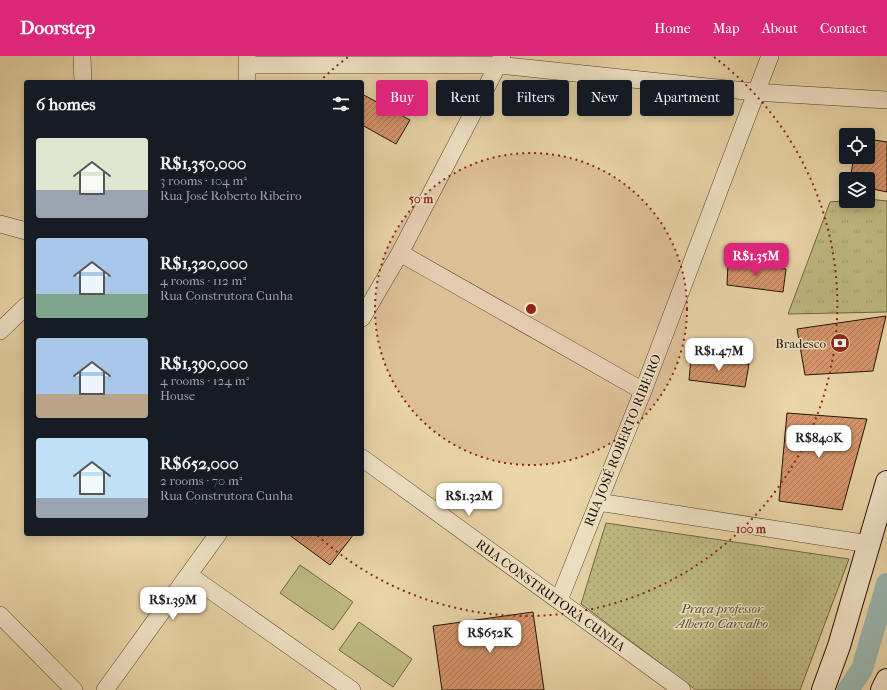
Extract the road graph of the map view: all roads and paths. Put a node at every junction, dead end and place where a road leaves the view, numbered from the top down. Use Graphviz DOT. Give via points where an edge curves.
graph roads {
  1 [pos="82,56"];
  2 [pos="770,56"];
  3 [pos="247,60"];
  4 [pos="500,61"];
  5 [pos="83,80"];
  6 [pos="247,80"];
  7 [pos="755,92"];
  8 [pos="887,100"];
  9 [pos="0,224"];
  10 [pos="24,230"];
  11 [pos="400,253"];
  12 [pos="24,308"];
  13 [pos="364,315"];
  14 [pos="0,331"];
  15 [pos="643,391"];
  16 [pos="364,459"];
  17 [pos="887,482"];
  18 [pos="598,502"];
  19 [pos="217,536"];
  20 [pos="870,544"];
  21 [pos="189,575"];
  22 [pos="560,600"];
  23 [pos="0,615"];
  24 [pos="887,680"];
  25 [pos="74,690"];
  26 [pos="105,690"];
  27 [pos="352,690"];
  28 [pos="682,690"];
  29 [pos="823,690"];
  30 [pos="882,690"];
  1 -- 5 [label="street"];
  2 -- 7 [label="street, RUA JOSÉ ROBERTO RIBEIRO"];
  3 -- 4 [label="street"];
  3 -- 6 [label="street"];
  4 -- 7 [label="street"];
  4 -- 11 [label="street"];
  7 -- 8 [label="street"];
  7 -- 15 [label="street, RUA JOSÉ ROBERTO RIBEIRO"];
  9 -- 10 [label="street"];
  11 -- 13 [label="street"];
  11 -- 15 [label="street"];
  12 -- 14 [label="street"];
  15 -- 18 [label="street, RUA JOSÉ ROBERTO RIBEIRO"];
  16 -- 22 [label="street, RUA CONSTRUTORA CUNHA"];
  17 -- 20 [label="main road"];
  18 -- 20 [label="street"];
  18 -- 22 [label="street, RUA JOSÉ ROBERTO RIBEIRO"];
  19 -- 21 [label="street"];
  20 -- 29 [label="main road" via="840,646"];
  21 -- 26 [label="street"];
  21 -- 27 [label="street"];
  22 -- 28 [label="street, RUA CONSTRUTORA CUNHA"];
  23 -- 25 [label="street"];
  24 -- 30 [label="main road"];
}
